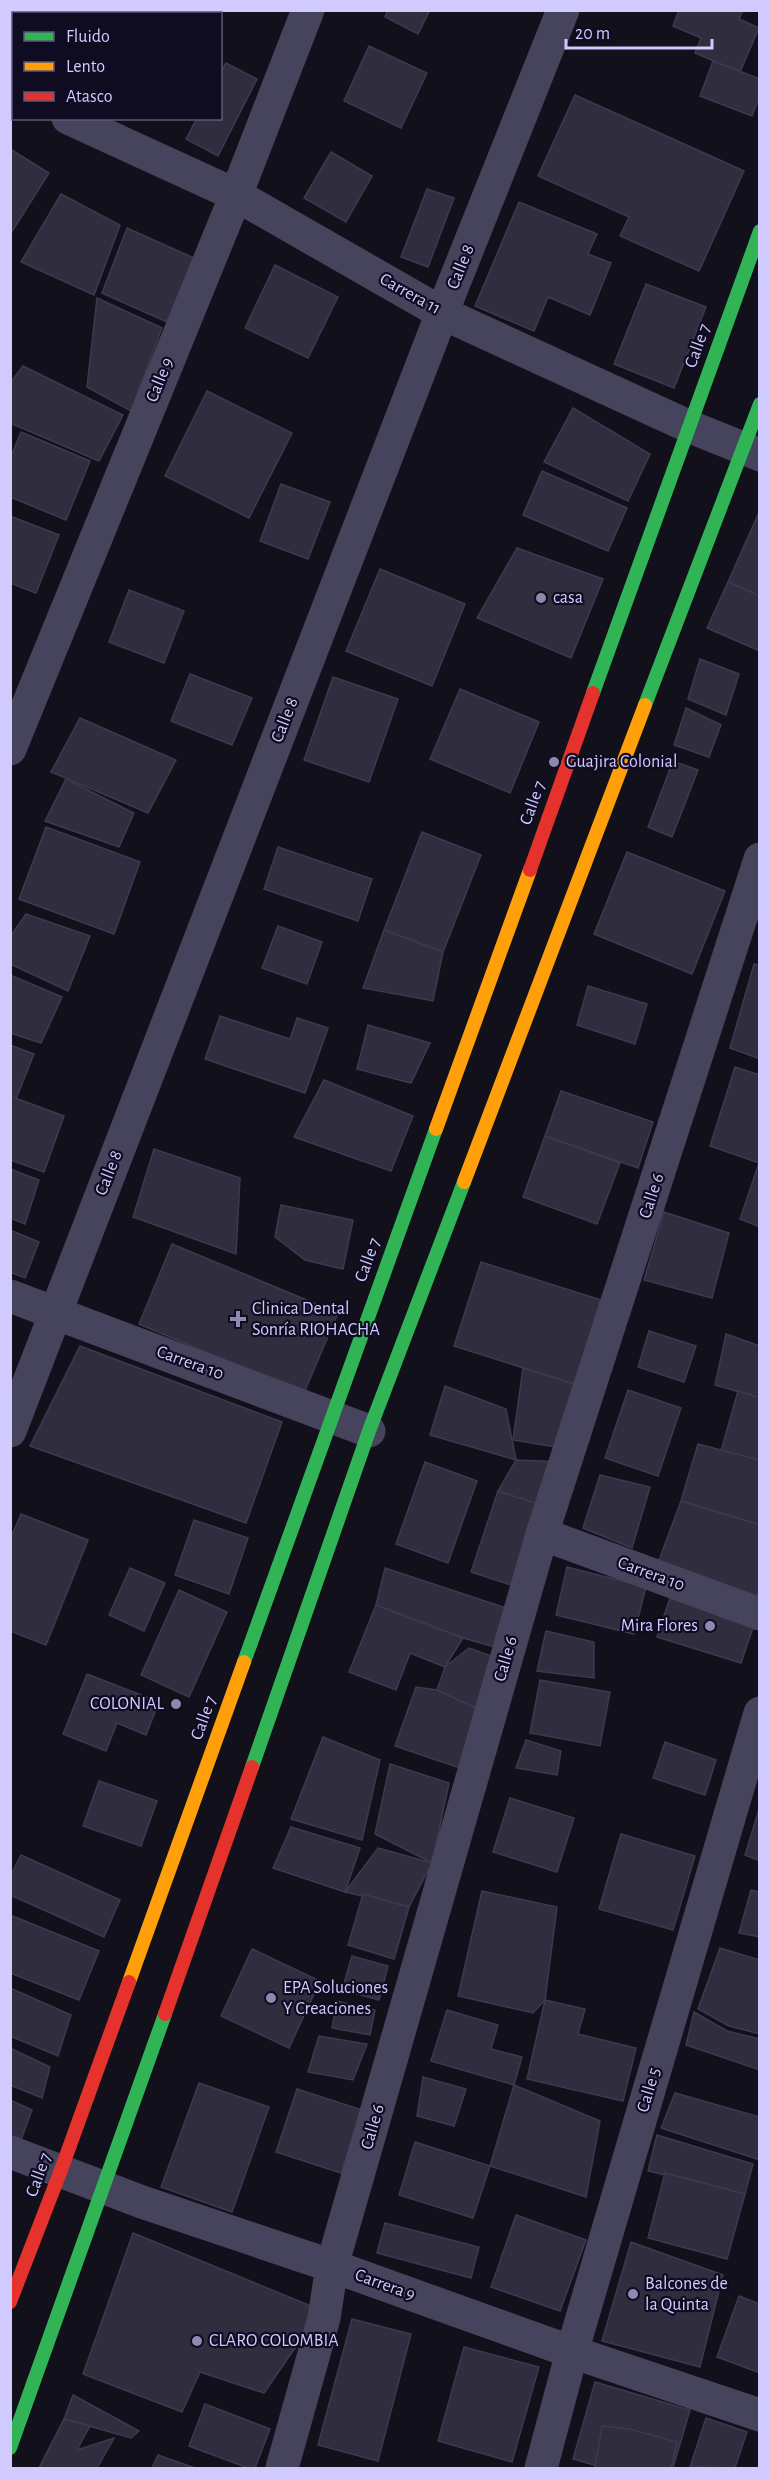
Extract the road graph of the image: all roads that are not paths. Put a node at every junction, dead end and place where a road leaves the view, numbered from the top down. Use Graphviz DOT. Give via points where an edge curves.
graph roads {
  1 [pos="308,10"];
  2 [pos="563,10"];
  3 [pos="72,120"];
  4 [pos="236,195"];
  5 [pos="759,231"];
  6 [pos="442,313"];
  7 [pos="759,404"];
  8 [pos="688,426"];
  9 [pos="752,451"];
  10 [pos="10,749"];
  11 [pos="759,859"];
  12 [pos="10,1296"];
  13 [pos="55,1313"];
  14 [pos="331,1415"];
  15 [pos="10,1431"];
  16 [pos="369,1431"];
  17 [pos="542,1534"];
  18 [pos="759,1614"];
  19 [pos="759,1713"];
  20 [pos="10,2152"];
  21 [pos="61,2170"];
  22 [pos="105,2187"];
  23 [pos="333,2266"];
  24 [pos="10,2302"];
  25 [pos="572,2352"];
  26 [pos="759,2415"];
  27 [pos="10,2448"];
  28 [pos="282,2469"];
  29 [pos="541,2469"];
  1 -- 4 [label="street, Calle 9"];
  2 -- 6 [label="street, Calle 8"];
  3 -- 4 [label="street, Carrera 11"];
  4 -- 6 [label="street, Carrera 11"];
  4 -- 10 [label="street, Calle 9"];
  5 -- 8 [label="street, Calle 7"];
  6 -- 8 [label="street, Carrera 11"];
  6 -- 13 [label="street, Calle 8"];
  7 -- 9 [label="street"];
  8 -- 9 [label="street, Carrera 11"];
  8 -- 14 [label="street, Calle 7"];
  9 -- 16 [label="street"];
  11 -- 17 [label="street, Calle 6"];
  12 -- 13 [label="street, Carrera 10"];
  13 -- 14 [label="street, Carrera 10"];
  13 -- 15 [label="street, Calle 8"];
  14 -- 16 [label="street, Carrera 10"];
  14 -- 21 [label="street, Calle 7"];
  16 -- 22 [label="street"];
  17 -- 18 [label="street, Carrera 10"];
  17 -- 23 [label="street, Calle 6"];
  19 -- 25 [label="street, Calle 5"];
  20 -- 21 [label="street, Carrera 9"];
  21 -- 22 [label="street, Carrera 9"];
  21 -- 24 [label="street, Calle 7"];
  22 -- 23 [label="street, Carrera 9"];
  22 -- 27 [label="street"];
  23 -- 25 [label="street, Carrera 9"];
  23 -- 28 [label="street, Calle 6" via="324,2318"];
  25 -- 26 [label="street, Carrera 9"];
  25 -- 29 [label="street, Calle 5"];
}
